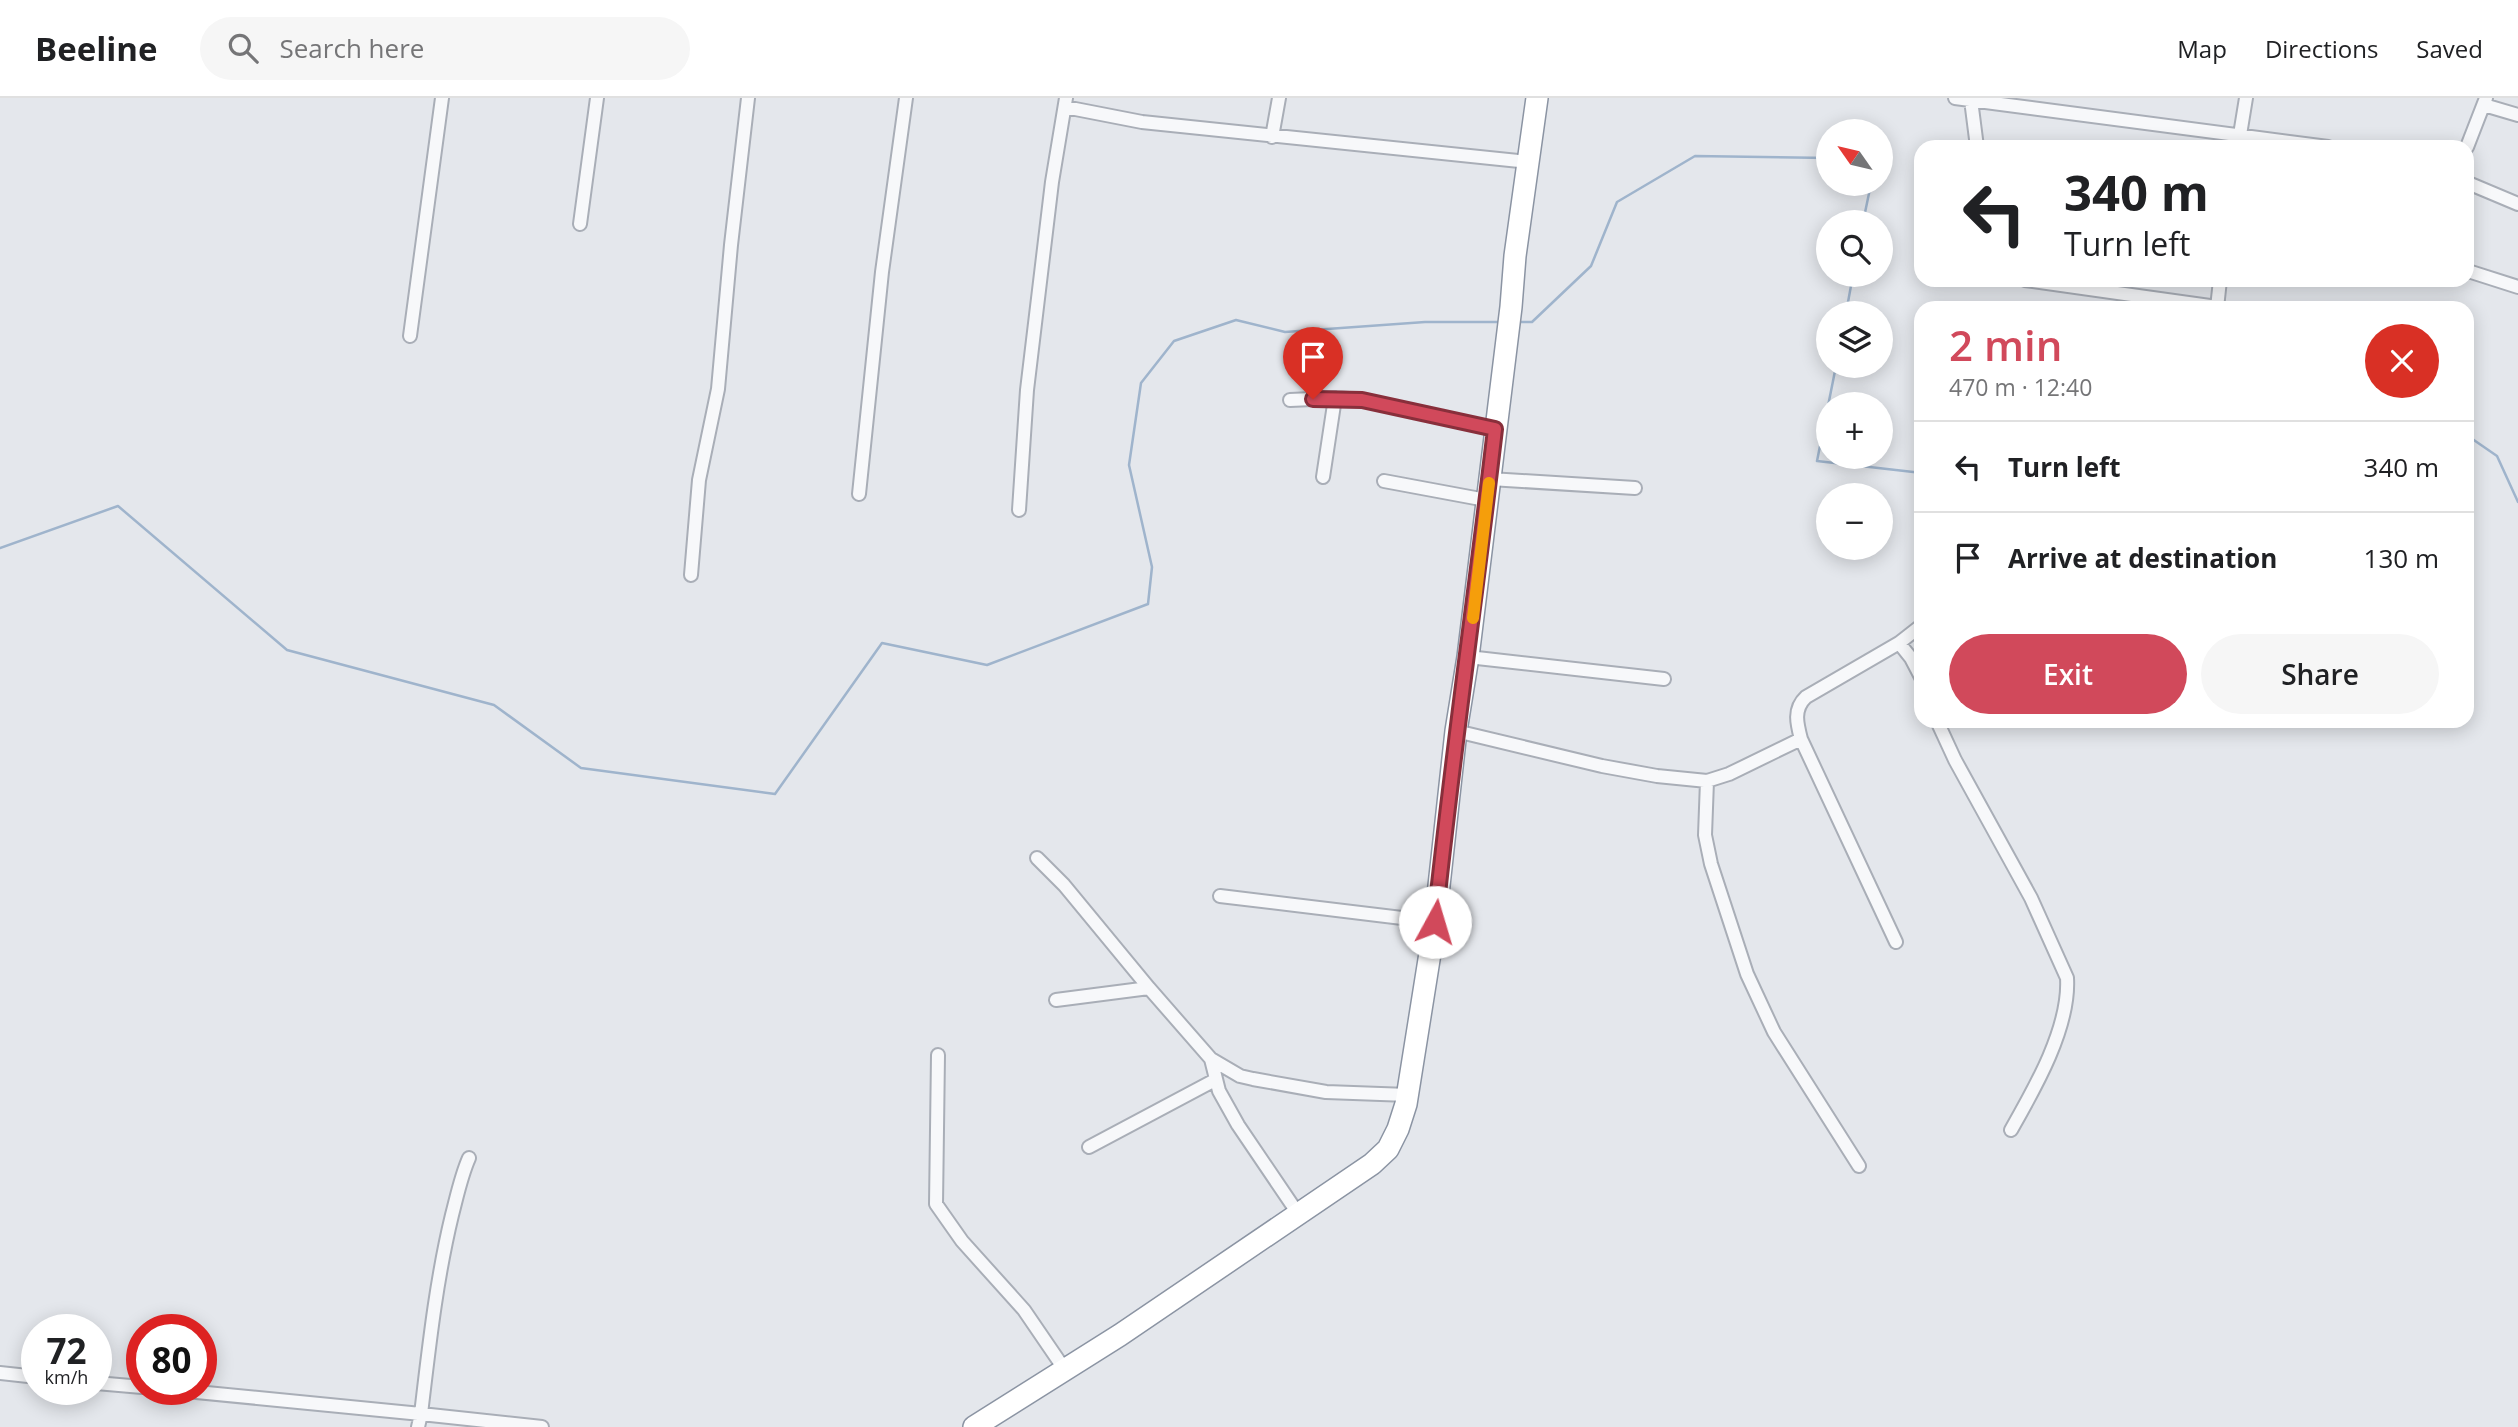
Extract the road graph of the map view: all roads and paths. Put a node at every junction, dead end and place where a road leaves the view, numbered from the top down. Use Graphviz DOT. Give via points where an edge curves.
graph roads {
  1 [pos="442,98"];
  2 [pos="597,98"];
  3 [pos="748,98"];
  4 [pos="906,98"];
  5 [pos="1279,98"];
  6 [pos="1537,98"];
  7 [pos="1955,98"];
  8 [pos="2246,98"];
  9 [pos="1971,100"];
  10 [pos="2485,101"];
  11 [pos="1066,102"];
  12 [pos="2518,115"];
  13 [pos="1272,137"];
  14 [pos="1977,140"];
  15 [pos="2226,140"];
  16 [pos="2239,140"];
  17 [pos="2469,140"];
  18 [pos="1529,162"];
  19 [pos="2474,186"];
  20 [pos="2518,204"];
  21 [pos="580,224"];
  22 [pos="2474,273"];
  23 [pos="2075,287"];
  24 [pos="2518,287"];
  25 [pos="2174,301"];
  26 [pos="410,336"];
  27 [pos="1335,398"];
  28 [pos="1290,400"];
  29 [pos="1495,429"];
  30 [pos="1323,477"];
  31 [pos="1490,479"];
  32 [pos="1384,481"];
  33 [pos="1635,488"];
  34 [pos="859,494"];
  35 [pos="1486,500"];
  36 [pos="1019,510"];
  37 [pos="691,575"];
  38 [pos="1914,631"];
  39 [pos="1899,643"];
  40 [pos="1468,657"];
  41 [pos="1914,664"];
  42 [pos="1664,679"];
  43 [pos="1940,728"];
  44 [pos="1456,731"];
  45 [pos="1801,739"];
  46 [pos="1707,781"];
  47 [pos="1037,858"];
  48 [pos="1220,896"];
  49 [pos="1435,922"];
  50 [pos="1896,942"];
  51 [pos="1149,988"];
  52 [pos="1056,1000"];
  53 [pos="938,1055"];
  54 [pos="1211,1059"];
  55 [pos="1215,1080"];
  56 [pos="1408,1096"];
  57 [pos="2011,1130"];
  58 [pos="1089,1147"];
  59 [pos="469,1158"];
  60 [pos="1859,1166"];
  61 [pos="1299,1215"];
  62 [pos="1065,1370"];
  63 [pos="0,1373"];
  64 [pos="21,1375"];
  65 [pos="217,1395"];
  66 [pos="420,1420"];
  67 [pos="985,1424"];
  68 [pos="542,1427"];
  1 -- 26 [label="street"];
  2 -- 21 [label="street"];
  3 -- 37 [label="street" via="720,366 699,480"];
  4 -- 34 [label="street"];
  5 -- 13 [label="street"];
  6 -- 18 [label="highway"];
  7 -- 9 [label="street"];
  8 -- 16 [label="street"];
  9 -- 14 [label="street"];
  9 -- 15 [label="street"];
  10 -- 12 [label="street"];
  10 -- 17 [label="street"];
  11 -- 13 [label="street" via="1142,122"];
  11 -- 36 [label="street" via="1027,390"];
  13 -- 18 [label="street"];
  18 -- 29 [label="highway"];
  19 -- 20 [label="street"];
  22 -- 24 [label="street"];
  23 -- 25 [label="street"];
  27 -- 28 [label="street"];
  27 -- 29 [label="street"];
  27 -- 30 [label="street"];
  29 -- 31 [label="highway"];
  31 -- 33 [label="street"];
  31 -- 35 [label="highway"];
  32 -- 35 [label="street"];
  35 -- 40 [label="highway"];
  38 -- 39 [label="street"];
  39 -- 41 [label="street"];
  39 -- 45 [label="street" via="1802,700 1796,723"];
  40 -- 42 [label="street"];
  40 -- 44 [label="highway"];
  43 -- 57 [label="street" via="2031,898 2067,978 2067,996 2050,1050"];
  44 -- 46 [label="street" via="1602,766"];
  44 -- 49 [label="highway"];
  45 -- 46 [label="street"];
  45 -- 50 [label="street"];
  46 -- 60 [label="street" via="1705,835 1711,864 1747,974 1774,1032"];
  47 -- 51 [label="street"];
  48 -- 49 [label="street"];
  49 -- 56 [label="highway"];
  51 -- 52 [label="street"];
  51 -- 54 [label="street"];
  53 -- 62 [label="street" via="936,1204 962,1241 1024,1310"];
  54 -- 55 [label="street"];
  54 -- 56 [label="street" via="1253,1079 1326,1092"];
  55 -- 58 [label="street"];
  55 -- 61 [label="street" via="1238,1125"];
  56 -- 61 [label="highway" via="1388,1149"];
  59 -- 66 [label="street" via="446,1240"];
  61 -- 62 [label="highway"];
  62 -- 67 [label="highway"];
  63 -- 64 [label="street"];
  65 -- 66 [label="street"];
  66 -- 68 [label="street"];
}
